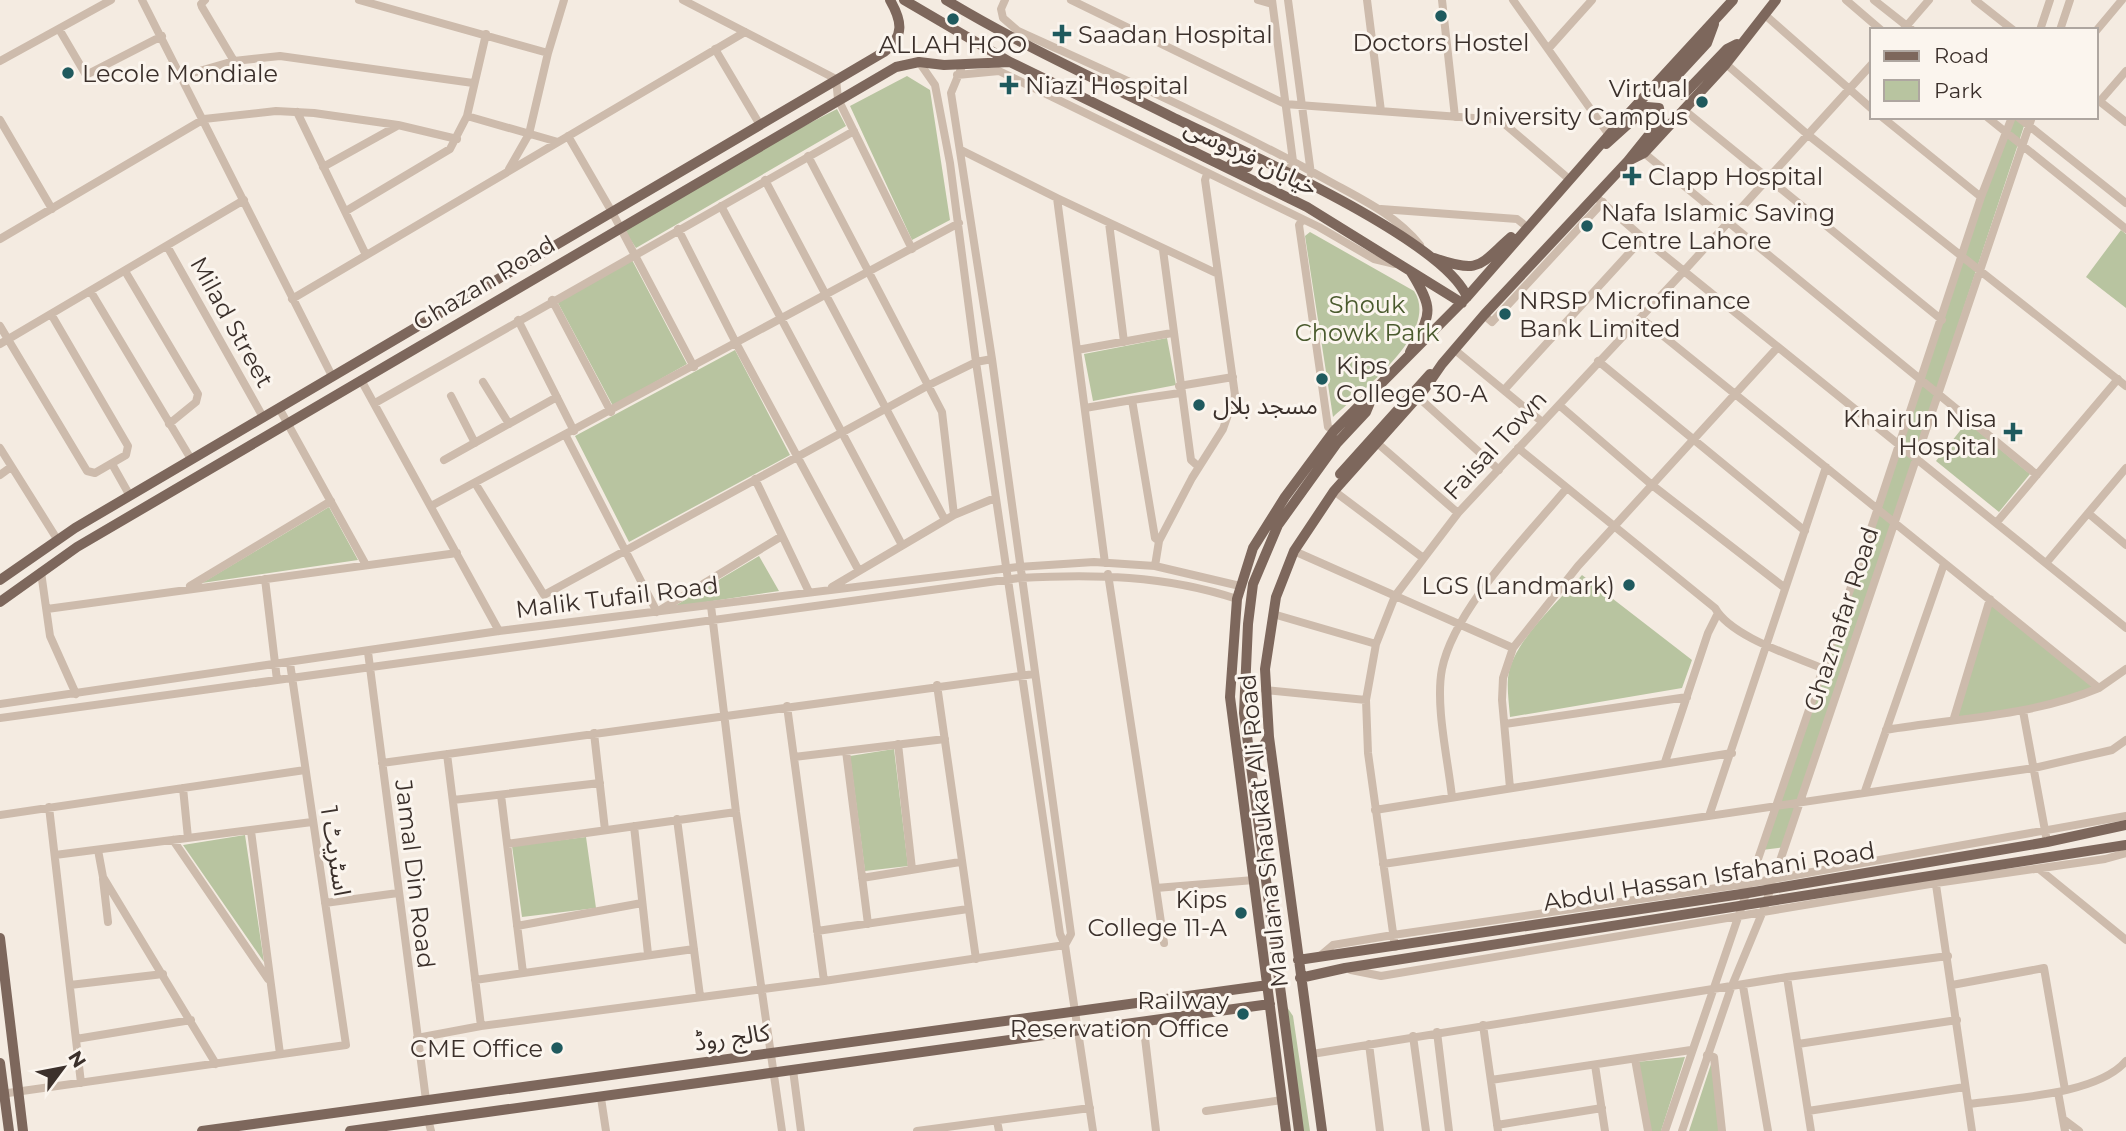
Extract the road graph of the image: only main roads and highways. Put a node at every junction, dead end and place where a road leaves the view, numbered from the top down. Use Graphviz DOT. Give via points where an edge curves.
graph roads {
  1 [pos="890,0"];
  2 [pos="904,0"];
  3 [pos="946,0"];
  4 [pos="1733,0"];
  5 [pos="1776,0"];
  6 [pos="1717,17"];
  7 [pos="1739,43"];
  8 [pos="1010,62"];
  9 [pos="1239,150"];
  10 [pos="1592,153"];
  11 [pos="1211,161"];
  12 [pos="1628,161"];
  13 [pos="1527,227"];
  14 [pos="1428,256"];
  15 [pos="1408,268"];
  16 [pos="1465,300"];
  17 [pos="1404,364"];
  18 [pos="1418,391"];
  19 [pos="1373,396"];
  20 [pos="0,580"];
  21 [pos="0,602"];
  22 [pos="1234,737"];
  23 [pos="1269,737"];
  24 [pos="1274,780"];
  25 [pos="1242,789"];
  26 [pos="2126,825"];
  27 [pos="2126,845"];
  28 [pos="0,938"];
  29 [pos="1298,960"];
  30 [pos="1300,978"];
  31 [pos="1268,985"];
  32 [pos="1270,1004"];
  33 [pos="0,1063"];
  34 [pos="2,1094"];
  35 [pos="384,1107"];
  36 [pos="429,1125"];
  37 [pos="386,1126"];
  38 [pos="9,1131"];
  39 [pos="23,1131"];
  40 [pos="202,1131"];
  41 [pos="350,1131"];
  42 [pos="1286,1131"];
  43 [pos="1299,1131"];
  44 [pos="1317,1131"];
  45 [pos="1322,1131"];
  1 -- 20 [label="main road, Ghazan Road" via="900,20 898,39 884,52 57,539"];
  2 -- 8 [label="main road, خیابان فردوسی"];
  3 -- 9 [label="main road, خیابان فردوسی"];
  4 -- 6 [label="main road, Maulana Shaukat Ali Road"];
  5 -- 7 [label="main road, Maulana Shaukat Ali Road"];
  6 -- 7 [label="main road" via="1707,43 1670,83 1672,94 1683,95 1727,49"];
  6 -- 10 [label="main road, Maulana Shaukat Ali Road"];
  7 -- 12 [label="main road, Maulana Shaukat Ali Road" via="1726,64 1644,153"];
  8 -- 11 [label="main road, خیابان فردوسی"];
  8 -- 21 [label="main road, Ghazan Road" via="960,70 919,62 896,67 77,547"];
  9 -- 11 [label="main road" via="1250,163 1246,169"];
  9 -- 14 [label="main road, خیابان فردوسی" via="1367,215"];
  10 -- 12 [label="main road" via="1647,107 1656,106 1661,120"];
  10 -- 13 [label="main road, Maulana Shaukat Ali Road"];
  11 -- 15 [label="main road, خیابان فردوسی" via="1307,207"];
  12 -- 18 [label="main road, Maulana Shaukat Ali Road" via="1599,199 1484,315"];
  13 -- 14 [label="main road" via="1479,265 1461,266"];
  13 -- 16 [label="main road, Maulana Shaukat Ali Road"];
  14 -- 16 [label="main road, خیابان فردوسی" via="1454,278"];
  15 -- 16 [label="main road, خیابان فردوسی"];
  15 -- 17 [label="main road" via="1425,296 1428,312 1425,329"];
  16 -- 17 [label="main road, Maulana Shaukat Ali Road"];
  17 -- 19 [label="main road, Maulana Shaukat Ali Road"];
  18 -- 23 [label="main road, Maulana Shaukat Ali Road" via="1334,491 1294,551 1273,614 1265,690"];
  18 -- 44 [label="main road" via="1351,459 1285,555 1273,586 1261,645 1259,696 1265,757"];
  19 -- 22 [label="main road, Maulana Shaukat Ali Road" via="1359,403 1334,431 1253,548 1237,599 1230,672"];
  19 -- 43 [label="main road" via="1366,412 1278,525 1260,564 1250,602 1244,713"];
  22 -- 23 [label="main road" via="1252,755"];
  22 -- 25 [label="main road, Maulana Shaukat Ali Road"];
  23 -- 24 [label="main road, Maulana Shaukat Ali Road"];
  24 -- 25 [label="main road" via="1258,773"];
  24 -- 29 [label="main road, Maulana Shaukat Ali Road"];
  25 -- 31 [label="main road, Maulana Shaukat Ali Road"];
  26 -- 29 [label="main road, Abdul Hassan Isfahani Road"];
  27 -- 30 [label="main road, Abdul Hassan Isfahani Road" via="1741,911"];
  28 -- 39 [label="main road"];
  29 -- 30 [label="main road, Maulana Shaukat Ali Road"];
  30 -- 45 [label="main road, Maulana Shaukat Ali Road"];
  31 -- 32 [label="main road, Maulana Shaukat Ali Road"];
  31 -- 35 [label="main road, کالج روڈ"];
  32 -- 36 [label="main road, کالج روڈ"];
  32 -- 42 [label="main road, Maulana Shaukat Ali Road"];
  33 -- 34 [label="main road"];
  34 -- 38 [label="main road"];
  35 -- 37 [label="main road"];
  35 -- 40 [label="main road, کالج روڈ"];
  36 -- 37 [label="main road, کالج روڈ"];
  37 -- 41 [label="main road, کالج روڈ"];
}
